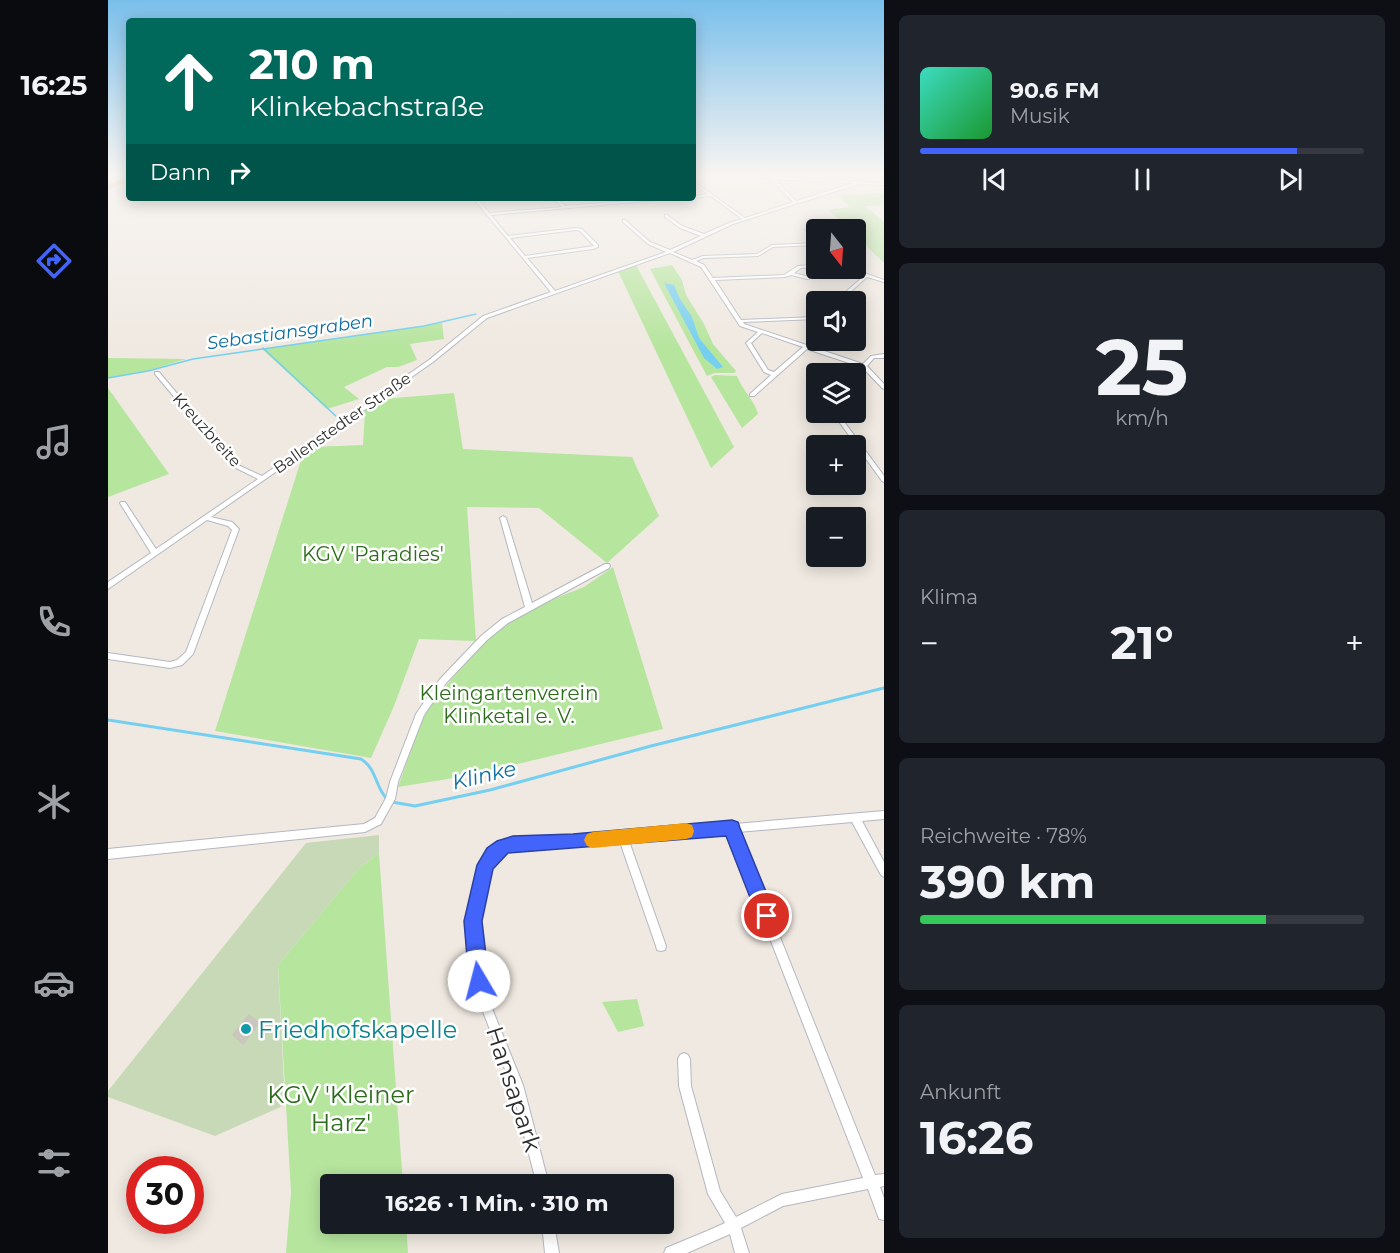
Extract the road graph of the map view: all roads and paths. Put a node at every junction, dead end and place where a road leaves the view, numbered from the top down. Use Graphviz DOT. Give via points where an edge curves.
graph roads {
  1 [pos="502,231"];
  2 [pos="555,231"];
  3 [pos="580,231"];
  4 [pos="636,231"];
  5 [pos="693,231"];
  6 [pos="716,231"];
  7 [pos="705,236"];
  8 [pos="507,237"];
  9 [pos="806,244"];
  10 [pos="670,252"];
  11 [pos="524,257"];
  12 [pos="693,261"];
  13 [pos="806,267"];
  14 [pos="790,273"];
  15 [pos="866,276"];
  16 [pos="806,278"];
  17 [pos="712,279"];
  18 [pos="863,279"];
  19 [pos="884,281"];
  20 [pos="849,291"];
  21 [pos="553,292"];
  22 [pos="806,318"];
  23 [pos="739,321"];
  24 [pos="762,331"];
  25 [pos="806,346"];
  26 [pos="806,347"];
  27 [pos="821,351"];
  28 [pos="884,356"];
  29 [pos="855,363"];
  30 [pos="866,364"];
  31 [pos="866,368"];
  32 [pos="157,373"];
  33 [pos="775,374"];
  34 [pos="884,387"];
  35 [pos="752,395"];
  36 [pos="842,423"];
  37 [pos="263,479"];
  38 [pos="884,480"];
  39 [pos="123,503"];
  40 [pos="206,518"];
  41 [pos="503,518"];
  42 [pos="156,553"];
  43 [pos="607,566"];
  44 [pos="108,586"];
  45 [pos="529,607"];
  46 [pos="108,656"];
  47 [pos="884,815"];
  48 [pos="855,818"];
  49 [pos="732,828"];
  50 [pos="623,837"];
  51 [pos="108,854"];
  52 [pos="884,872"];
  53 [pos="661,946"];
  54 [pos="684,1059"];
  55 [pos="540,1174"];
  56 [pos="878,1182"];
  57 [pos="884,1214"];
  58 [pos="733,1224"];
  59 [pos="549,1234"];
  60 [pos="552,1253"];
  61 [pos="671,1253"];
  62 [pos="742,1253"];
  1 -- 8 [label="street"];
  2 -- 8 [label="street"];
  3 -- 11 [label="street" via="597,246"];
  4 -- 10 [label="street"];
  5 -- 7 [label="street"];
  6 -- 7 [label="street, Ballenstedter Straße"];
  7 -- 10 [label="street, Ballenstedter Straße"];
  8 -- 11 [label="street"];
  9 -- 12 [label="street" via="771,246 758,255 703,257"];
  10 -- 12 [label="street"];
  10 -- 21 [label="street, Ballenstedter Straße"];
  11 -- 21 [label="street"];
  12 -- 17 [label="street" via="703,266"];
  13 -- 14 [label="street"];
  14 -- 16 [label="street"];
  14 -- 17 [label="street"];
  15 -- 19 [label="street"];
  17 -- 23 [label="street"];
  18 -- 20 [label="street"];
  21 -- 37 [label="street, Ballenstedter Straße" via="485,317 438,356"];
  22 -- 23 [label="street"];
  23 -- 24 [label="street"];
  24 -- 25 [label="street"];
  24 -- 33 [label="street" via="748,343 766,371"];
  26 -- 33 [label="street"];
  27 -- 29 [label="street"];
  28 -- 30 [label="street" via="873,357"];
  31 -- 34 [label="street"];
  32 -- 37 [label="street, Kreuzbreite" via="234,465"];
  33 -- 35 [label="street"];
  36 -- 38 [label="street"];
  37 -- 40 [label="street, Ballenstedter Straße"];
  39 -- 42 [label="street"];
  40 -- 42 [label="street, Ballenstedter Straße"];
  40 -- 46 [label="street" via="236,529 189,654 170,665"];
  41 -- 45 [label="street"];
  42 -- 44 [label="street, Ballenstedter Straße"];
  43 -- 45 [label="street"];
  45 -- 51 [label="street" via="484,638 428,699 378,821 365,828"];
  47 -- 48 [label="street, Hansapark"];
  48 -- 49 [label="street, Hansapark"];
  48 -- 52 [label="street"];
  49 -- 50 [label="street, Hansapark"];
  49 -- 56 [label="street"];
  50 -- 53 [label="street"];
  50 -- 55 [label="street, Hansapark" via="508,845 489,859 479,887 473,921 477,972 517,1086"];
  54 -- 58 [label="street" via="685,1086 714,1194"];
  56 -- 57 [label="street"];
  56 -- 58 [label="street" via="792,1196"];
  58 -- 61 [label="street"];
  58 -- 62 [label="street"];
  59 -- 60 [label="street"];
}
